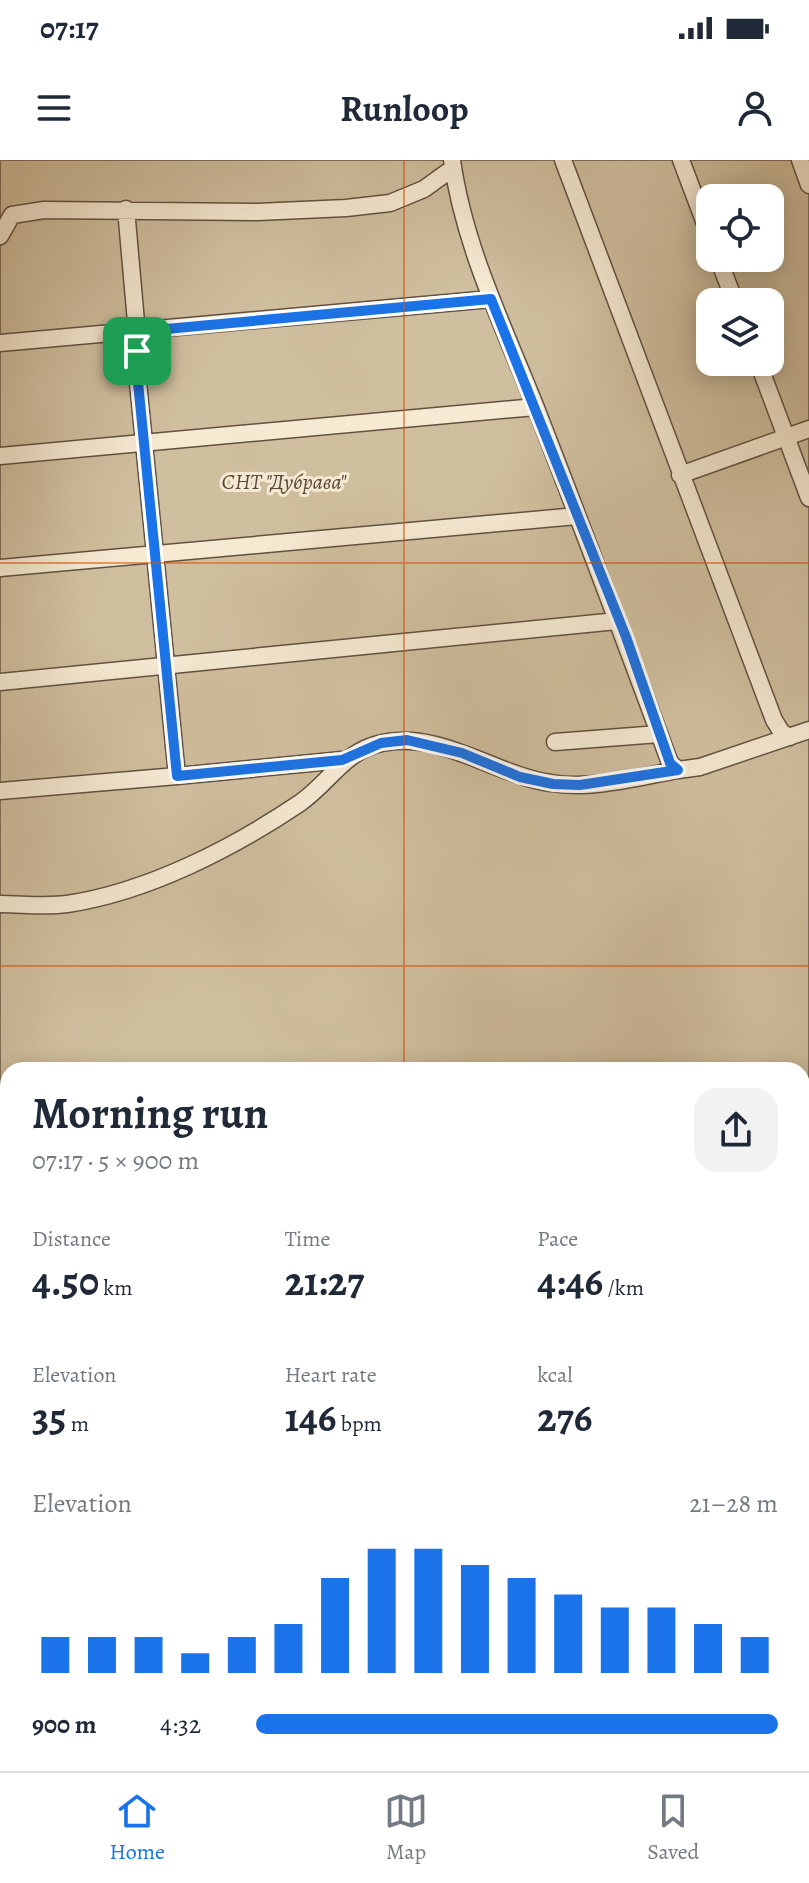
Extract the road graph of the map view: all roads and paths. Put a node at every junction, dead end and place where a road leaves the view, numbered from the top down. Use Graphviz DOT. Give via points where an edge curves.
graph roads {
  1 [pos="563,160"];
  2 [pos="681,160"];
  3 [pos="800,160"];
  4 [pos="453,164"];
  5 [pos="809,185"];
  6 [pos="696,200"];
  7 [pos="126,209"];
  8 [pos="0,236"];
  9 [pos="491,299"];
  10 [pos="133,332"];
  11 [pos="0,343"];
  12 [pos="763,376"];
  13 [pos="535,407"];
  14 [pos="809,429"];
  15 [pos="787,437"];
  16 [pos="146,444"];
  17 [pos="0,456"];
  18 [pos="680,475"];
  19 [pos="809,498"];
  20 [pos="577,516"];
  21 [pos="156,555"];
  22 [pos="0,568"];
  23 [pos="617,621"];
  24 [pos="165,666"];
  25 [pos="0,682"];
  26 [pos="809,730"];
  27 [pos="659,734"];
  28 [pos="790,737"];
  29 [pos="555,742"];
  30 [pos="342,760"];
  31 [pos="678,770"];
  32 [pos="177,776"];
  33 [pos="0,791"];
  34 [pos="0,904"];
  1 -- 18 [label="street"];
  2 -- 6 [label="street"];
  3 -- 5 [label="street"];
  4 -- 7 [label="street" via="424,189 390,203 257,212"];
  4 -- 9 [label="street" via="465,222"];
  7 -- 8 [label="street" via="12,215"];
  7 -- 10 [label="street"];
  9 -- 10 [label="street"];
  9 -- 13 [label="street"];
  10 -- 11 [label="street"];
  10 -- 16 [label="street"];
  12 -- 15 [label="street"];
  13 -- 16 [label="street"];
  13 -- 20 [label="street"];
  14 -- 15 [label="street"];
  15 -- 18 [label="street"];
  15 -- 19 [label="street"];
  16 -- 17 [label="street"];
  16 -- 21 [label="street"];
  18 -- 28 [label="street" via="774,720"];
  20 -- 21 [label="street"];
  20 -- 23 [label="street"];
  21 -- 22 [label="street"];
  21 -- 24 [label="street"];
  23 -- 24 [label="street"];
  23 -- 27 [label="street"];
  24 -- 25 [label="street"];
  24 -- 32 [label="street"];
  26 -- 28 [label="street"];
  27 -- 29 [label="street"];
  27 -- 31 [label="street"];
  28 -- 31 [label="street"];
  30 -- 31 [label="street" via="381,743 407,740 553,784"];
  30 -- 32 [label="street"];
  30 -- 34 [label="street" via="311,795 277,818 165,875 64,904"];
  32 -- 33 [label="street"];
}
